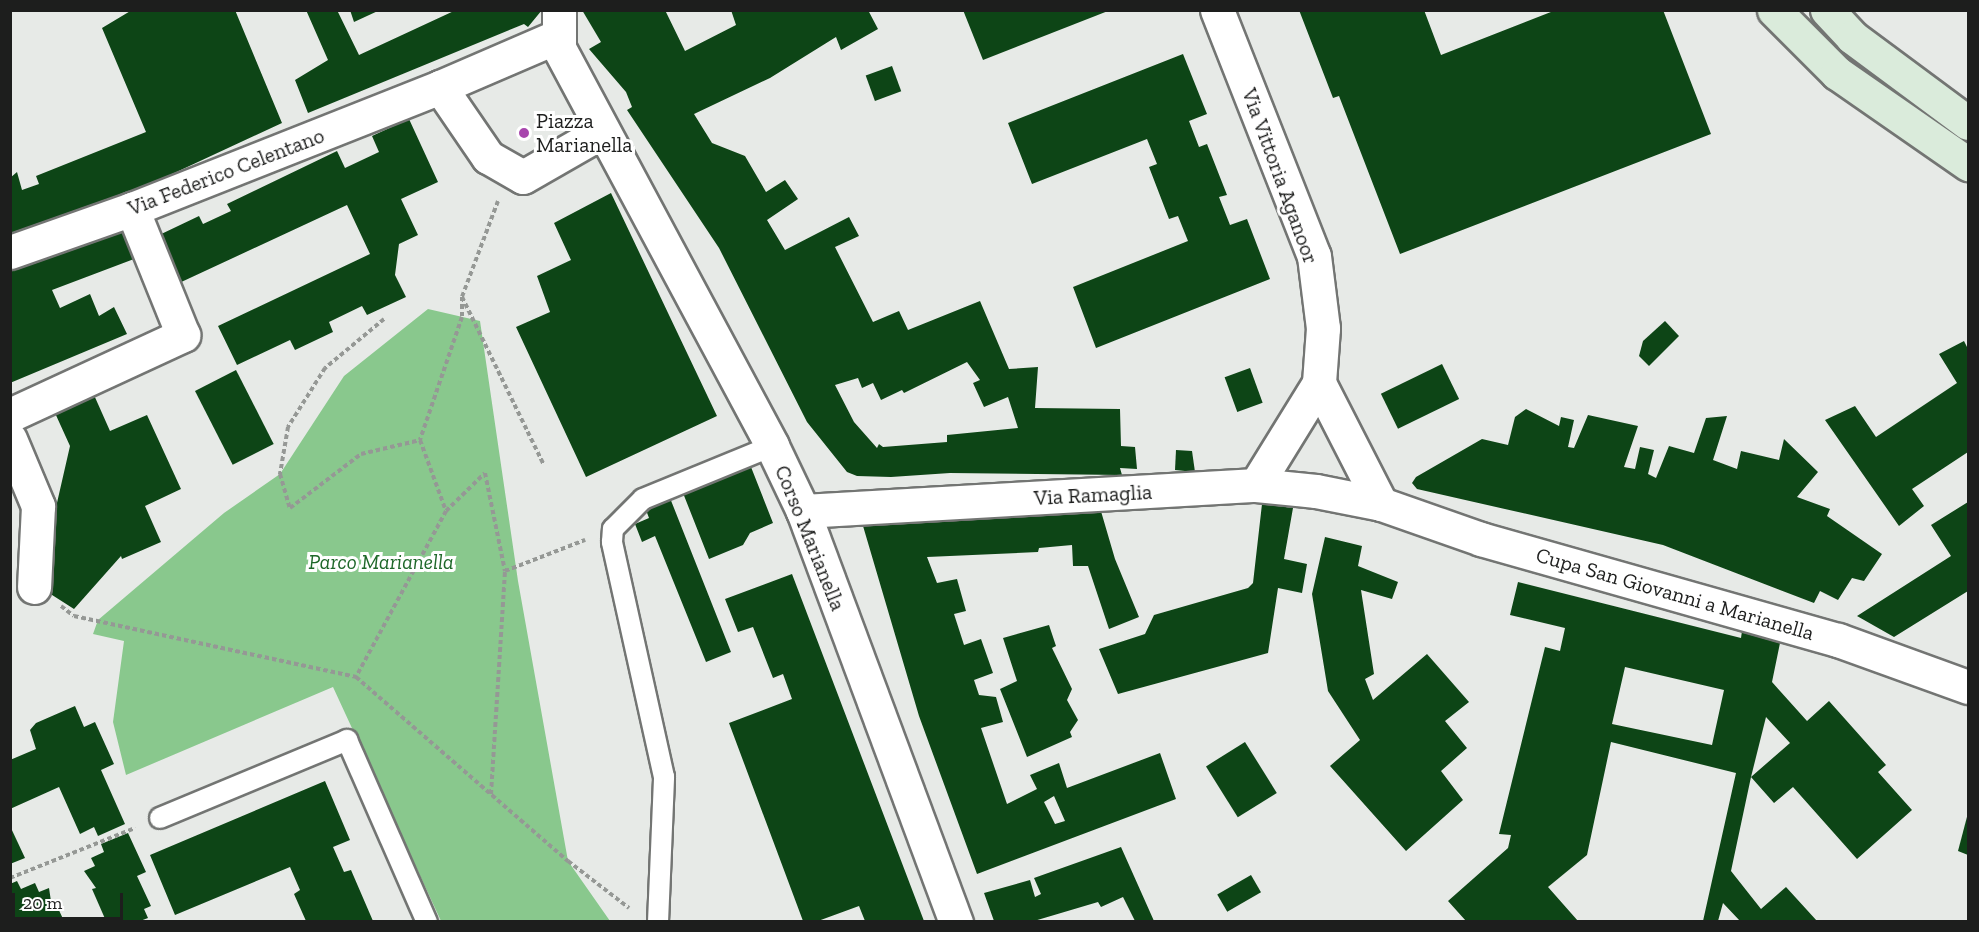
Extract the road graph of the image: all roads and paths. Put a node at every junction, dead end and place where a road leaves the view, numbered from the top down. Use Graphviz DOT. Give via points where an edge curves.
graph roads {
  1 [pos="1217,10"];
  2 [pos="1774,10"];
  3 [pos="1827,10"];
  4 [pos="558,23"];
  5 [pos="440,87"];
  6 [pos="1968,123"];
  7 [pos="603,131"];
  8 [pos="1968,164"];
  9 [pos="509,170"];
  10 [pos="132,209"];
  11 [pos="10,252"];
  12 [pos="462,297"];
  13 [pos="384,320"];
  14 [pos="1319,383"];
  15 [pos="10,415"];
  16 [pos="10,439"];
  17 [pos="420,440"];
  18 [pos="772,446"];
  19 [pos="543,463"];
  20 [pos="1256,485"];
  21 [pos="1381,504"];
  22 [pos="446,511"];
  23 [pos="803,511"];
  24 [pos="613,529"];
  25 [pos="505,571"];
  26 [pos="34,587"];
  27 [pos="356,677"];
  28 [pos="1968,687"];
  29 [pos="491,794"];
  30 [pos="160,818"];
  31 [pos="10,878"];
  32 [pos="637,915"];
  33 [pos="427,921"];
  34 [pos="658,921"];
  35 [pos="956,921"];
  1 -- 14 [label="street, Via Vittoria Aganoor" via="1314,256 1323,328"];
  2 -- 8 [label="street" via="1838,72"];
  3 -- 6 [label="street" via="1852,37"];
  4 -- 5 [label="street"];
  4 -- 7 [label="street"];
  5 -- 9 [label="street" via="488,157"];
  5 -- 10 [label="street, Via Federico Celentano"];
  7 -- 9 [label="street" via="523,177"];
  7 -- 18 [label="street, Corso Marianella"];
  9 -- 12 [label="path"];
  10 -- 11 [label="street, Via Federico Celentano"];
  10 -- 15 [label="street" via="183,335"];
  12 -- 17 [label="path" via="462,317"];
  12 -- 19 [label="path"];
  13 -- 17 [label="path" via="325,368 288,427 280,474 290,508 361,454"];
  14 -- 20 [label="street, Via Vittoria Aganoor"];
  14 -- 21 [label="street"];
  16 -- 26 [label="street" via="38,506"];
  17 -- 22 [label="path"];
  18 -- 23 [label="street, Corso Marianella"];
  18 -- 24 [label="lane" via="643,499"];
  20 -- 21 [label="street, Via Ramaglia" via="1316,491"];
  20 -- 23 [label="street, Via Ramaglia"];
  21 -- 28 [label="street, Cupa San Giovanni a Marianella" via="1480,539 1838,640"];
  22 -- 25 [label="path" via="485,472"];
  22 -- 27 [label="path"];
  23 -- 35 [label="street, Corso Marianella"];
  24 -- 25 [label="path"];
  24 -- 34 [label="lane" via="612,542 664,777 663,876"];
  25 -- 29 [label="path"];
  26 -- 27 [label="path" via="74,616"];
  27 -- 29 [label="path"];
  29 -- 32 [label="path"];
  30 -- 31 [label="path"];
  30 -- 33 [label="lane" via="347,740"];
}
